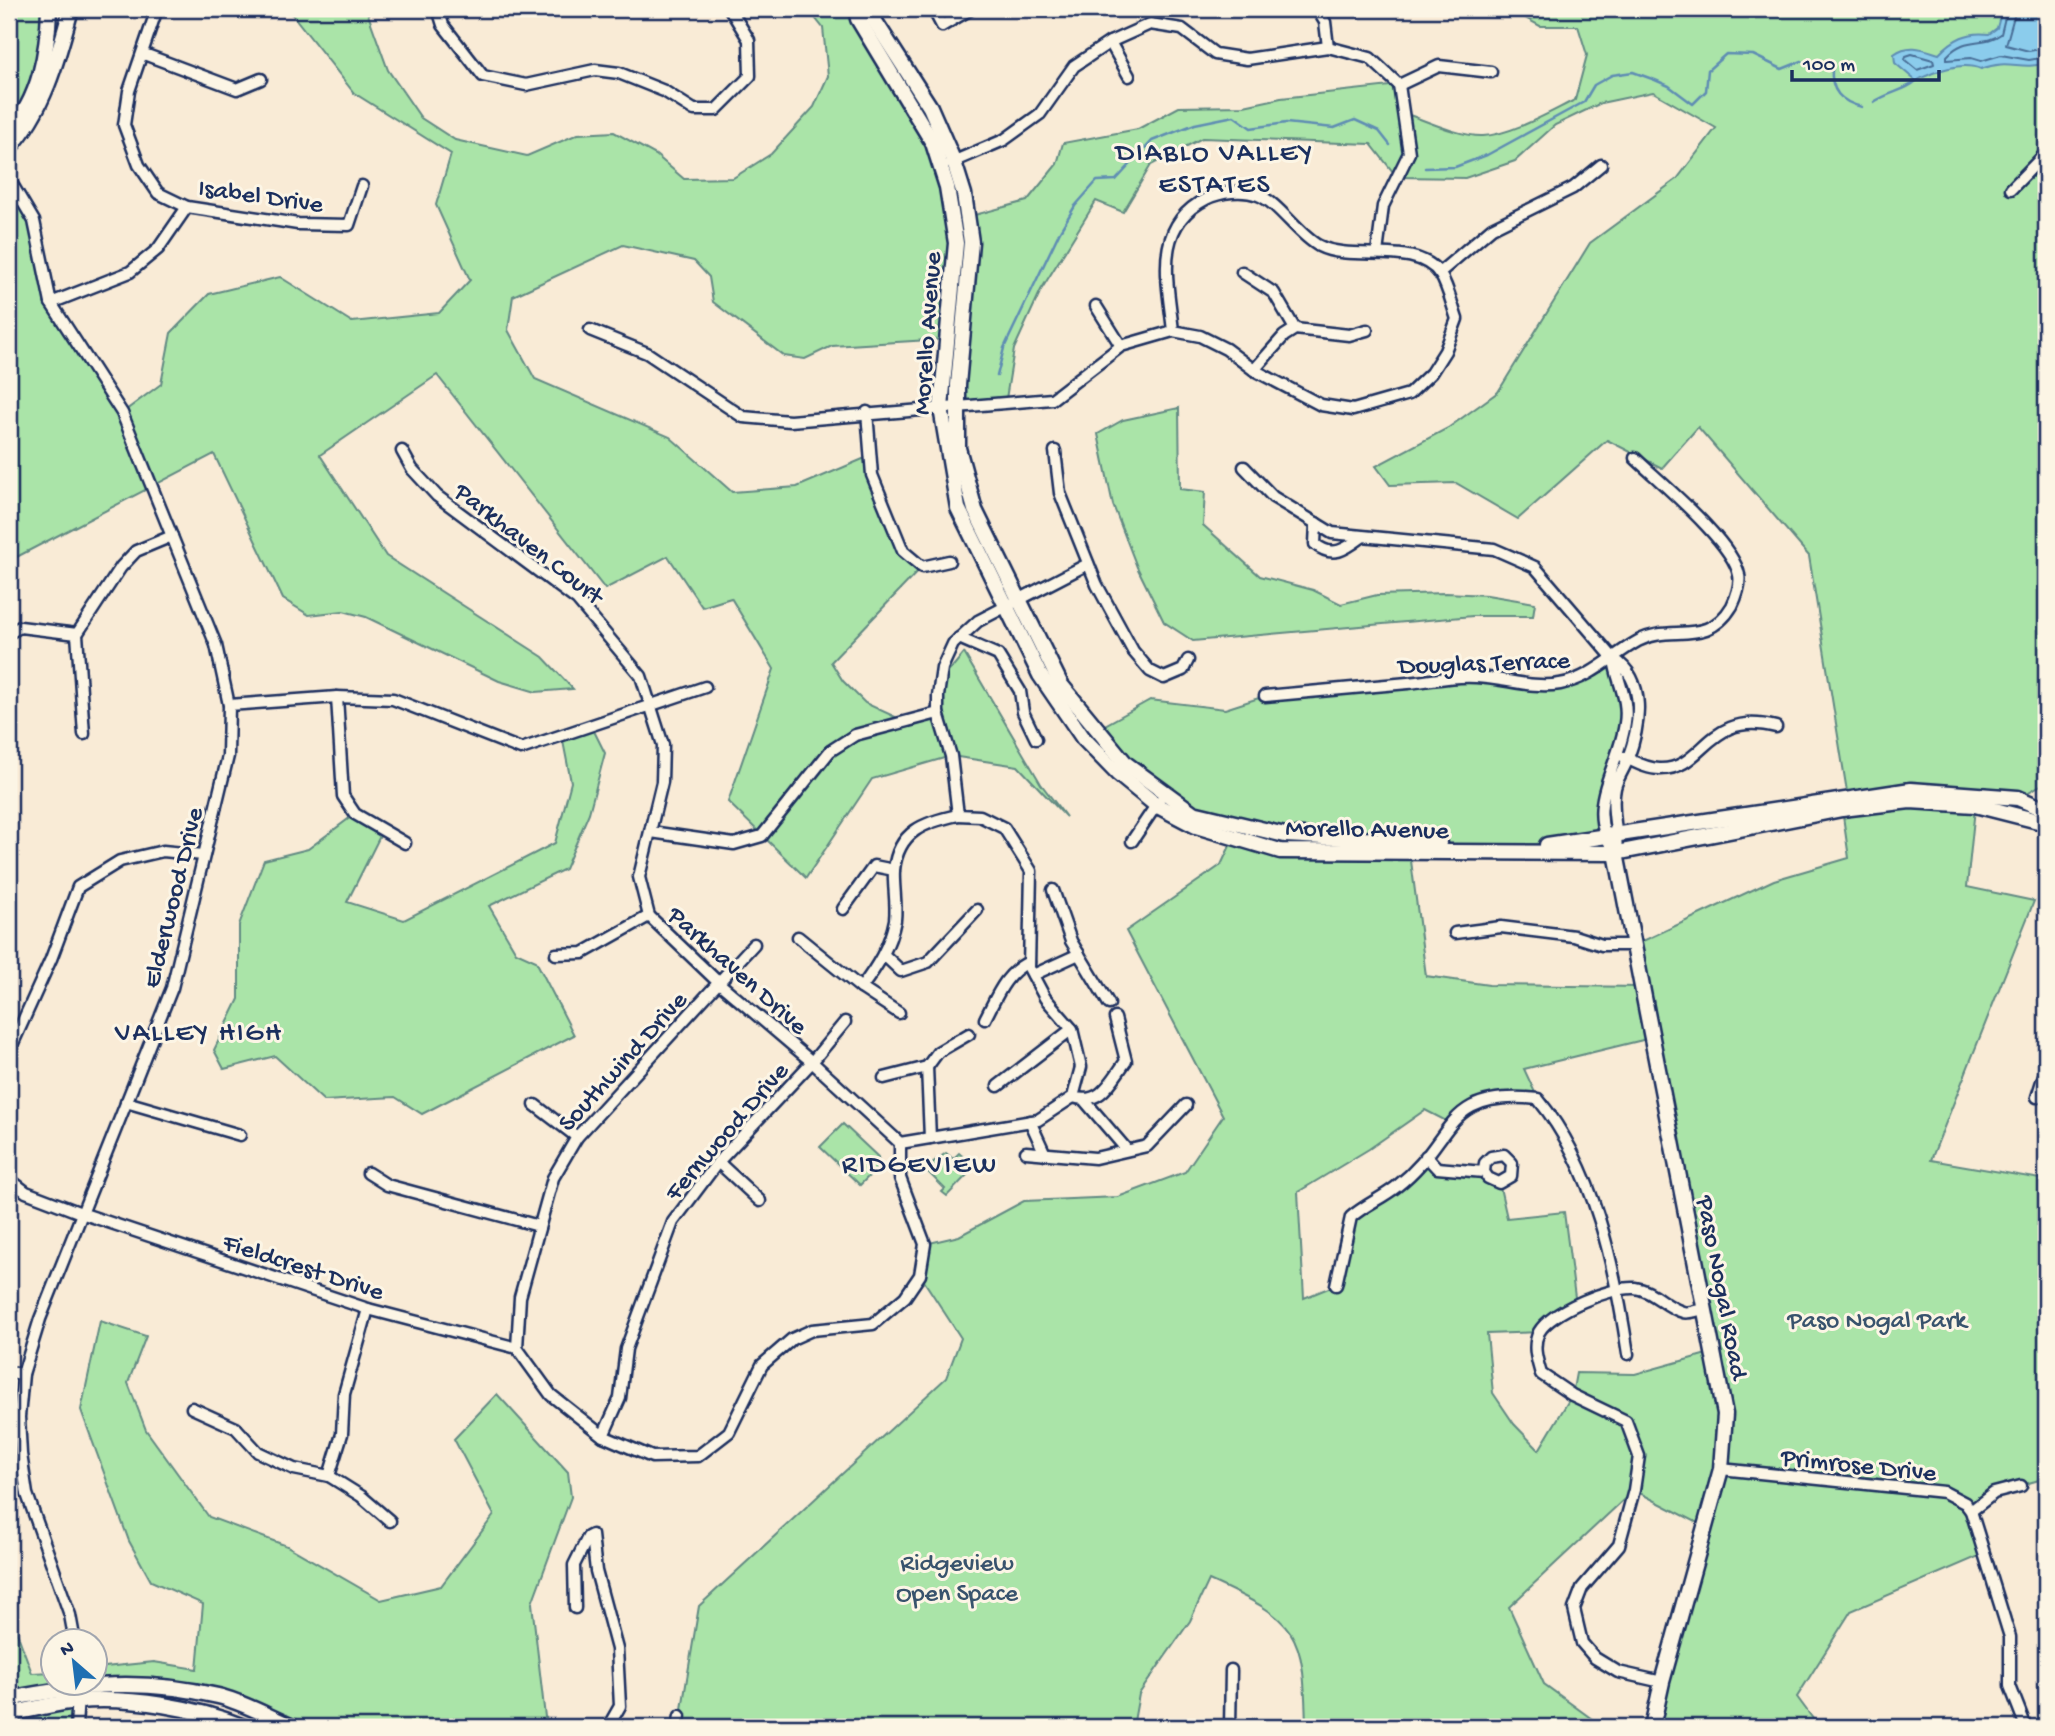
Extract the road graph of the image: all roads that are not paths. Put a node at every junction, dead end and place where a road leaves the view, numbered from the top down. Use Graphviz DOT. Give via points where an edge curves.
graph roads {
  1 [pos="49,9"];
  2 [pos="71,9"];
  3 [pos="157,9"];
  4 [pos="438,9"];
  5 [pos="730,9"];
  6 [pos="856,9"];
  7 [pos="867,9"];
  8 [pos="933,9"];
  9 [pos="971,9"];
  10 [pos="1317,9"];
  11 [pos="1110,42"];
  12 [pos="1328,47"];
  13 [pos="144,54"];
  14 [pos="1491,72"];
  15 [pos="1129,76"];
  16 [pos="261,79"];
  17 [pos="1399,85"];
  18 [pos="9,130"];
  19 [pos="9,148"];
  20 [pos="2046,153"];
  21 [pos="948,164"];
  22 [pos="1601,165"];
  23 [pos="9,179"];
  24 [pos="362,186"];
  25 [pos="2011,189"];
  26 [pos="187,207"];
  27 [pos="1377,253"];
  28 [pos="1242,272"];
  29 [pos="1439,273"];
  30 [pos="51,303"];
  31 [pos="1096,306"];
  32 [pos="1295,329"];
  33 [pos="590,330"];
  34 [pos="1367,330"];
  35 [pos="1173,331"];
  36 [pos="1121,346"];
  37 [pos="1254,370"];
  38 [pos="940,408"];
  39 [pos="957,408"];
  40 [pos="867,412"];
  41 [pos="402,451"];
  42 [pos="1055,451"];
  43 [pos="1635,458"];
  44 [pos="1244,467"];
  45 [pos="1316,523"];
  46 [pos="172,536"];
  47 [pos="1362,537"];
  48 [pos="949,561"];
  49 [pos="1088,564"];
  50 [pos="1020,599"];
  51 [pos="1007,609"];
  52 [pos="9,633"];
  53 [pos="77,634"];
  54 [pos="959,638"];
  55 [pos="1614,659"];
  56 [pos="1188,660"];
  57 [pos="705,687"];
  58 [pos="1265,696"];
  59 [pos="337,697"];
  60 [pos="651,704"];
  61 [pos="229,705"];
  62 [pos="939,713"];
  63 [pos="1776,727"];
  64 [pos="85,734"];
  65 [pos="1036,738"];
  66 [pos="1617,754"];
  67 [pos="1628,759"];
  68 [pos="1160,799"];
  69 [pos="2046,810"];
  70 [pos="958,815"];
  71 [pos="2046,823"];
  72 [pos="651,832"];
  73 [pos="1611,837"];
  74 [pos="1132,841"];
  75 [pos="405,843"];
  76 [pos="1616,853"];
  77 [pos="203,855"];
  78 [pos="894,870"];
  79 [pos="1053,890"];
  80 [pos="843,909"];
  81 [pos="977,910"];
  82 [pos="649,916"];
  83 [pos="1455,933"];
  84 [pos="798,937"];
  85 [pos="754,944"];
  86 [pos="1634,945"];
  87 [pos="556,954"];
  88 [pos="1079,954"];
  89 [pos="884,955"];
  90 [pos="1029,962"];
  91 [pos="1033,975"];
  92 [pos="719,983"];
  93 [pos="861,988"];
  94 [pos="1109,1004"];
  95 [pos="899,1013"];
  96 [pos="1115,1018"];
  97 [pos="985,1019"];
  98 [pos="845,1022"];
  99 [pos="1072,1029"];
  100 [pos="969,1034"];
  101 [pos="9,1052"];
  102 [pos="813,1062"];
  103 [pos="927,1067"];
  104 [pos="2046,1069"];
  105 [pos="884,1078"];
  106 [pos="998,1086"];
  107 [pos="1073,1097"];
  108 [pos="2037,1097"];
  109 [pos="1086,1101"];
  110 [pos="126,1102"];
  111 [pos="535,1105"];
  112 [pos="1186,1105"];
  113 [pos="1030,1121"];
  114 [pos="240,1135"];
  115 [pos="577,1137"];
  116 [pos="930,1138"];
  117 [pos="900,1143"];
  118 [pos="1127,1150"];
  119 [pos="1026,1152"];
  120 [pos="1045,1154"];
  121 [pos="1426,1156"];
  122 [pos="718,1162"];
  123 [pos="1485,1172"];
  124 [pos="368,1173"];
  125 [pos="9,1179"];
  126 [pos="760,1201"];
  127 [pos="81,1213"];
  128 [pos="539,1226"];
  129 [pos="1336,1285"];
  130 [pos="1618,1289"];
  131 [pos="1704,1309"];
  132 [pos="368,1310"];
  133 [pos="517,1348"];
  134 [pos="1628,1354"];
  135 [pos="9,1372"];
  136 [pos="23,1374"];
  137 [pos="192,1408"];
  138 [pos="603,1436"];
  139 [pos="1721,1469"];
  140 [pos="329,1476"];
  141 [pos="2021,1486"];
  142 [pos="1972,1511"];
  143 [pos="390,1521"];
  144 [pos="575,1608"];
  145 [pos="72,1628"];
  146 [pos="1231,1670"];
  147 [pos="1662,1682"];
  148 [pos="108,1684"];
  149 [pos="38,1693"];
  150 [pos="78,1698"];
  151 [pos="9,1699"];
  152 [pos="78,1701"];
  153 [pos="9,1714"];
  154 [pos="680,1716"];
  155 [pos="76,1727"];
  156 [pos="244,1727"];
  157 [pos="293,1727"];
  158 [pos="608,1727"];
  159 [pos="678,1727"];
  160 [pos="1230,1727"];
  161 [pos="1652,1727"];
  162 [pos="2026,1727"];
  1 -- 18 [label="street" via="45,53 34,87 20,120"];
  2 -- 19 [label="street" via="42,97 25,131"];
  3 -- 13 [label="street, Isabel Drive"];
  4 -- 5 [label="street" via="443,25 483,76 527,85 595,70 619,73 664,91 694,110 716,110 750,76 749,40"];
  6 -- 21 [label="street, Morello Avenue"];
  7 -- 21 [label="street, Morello Avenue" via="930,107"];
  8 -- 9 [label="street" via="942,26"];
  10 -- 12 [label="street" via="1325,22"];
  11 -- 12 [label="street" via="1150,24 1182,29 1215,54 1247,59"];
  11 -- 15 [label="street"];
  11 -- 21 [label="street" via="1074,66 1040,114 1004,140"];
  12 -- 17 [label="street" via="1370,58"];
  13 -- 16 [label="street" via="237,89"];
  13 -- 26 [label="street, Isabel Drive" via="129,91 124,125 139,165 158,193"];
  14 -- 17 [label="street" via="1439,66"];
  17 -- 27 [label="street" via="1409,153 1382,206"];
  20 -- 25 [label="street"];
  21 -- 38 [label="street, Morello Avenue" via="956,243"];
  21 -- 39 [label="street, Morello Avenue" via="964,194 971,242"];
  22 -- 29 [label="street" via="1573,188 1492,228"];
  23 -- 30 [label="street, Elderwood Drive" via="34,221"];
  24 -- 26 [label="street, Isabel Drive" via="349,225 298,224"];
  26 -- 30 [label="street" via="158,249 131,272"];
  27 -- 29 [label="street" via="1410,257"];
  27 -- 35 [label="street" via="1341,254 1317,246 1259,195 1213,195 1177,221 1168,245"];
  28 -- 32 [label="street" via="1274,293"];
  29 -- 37 [label="street" via="1457,319 1431,373 1409,394 1353,410 1321,405"];
  30 -- 46 [label="street, Elderwood Drive" via="122,413"];
  31 -- 36 [label="street"];
  32 -- 34 [label="street" via="1349,335"];
  32 -- 37 [label="street"];
  33 -- 40 [label="street" via="647,353 743,417 790,421"];
  35 -- 36 [label="street"];
  35 -- 37 [label="street" via="1200,336"];
  36 -- 39 [label="street" via="1052,399"];
  38 -- 39 [label="street"];
  38 -- 40 [label="street"];
  38 -- 51 [label="street, Morello Avenue" via="958,508"];
  39 -- 50 [label="street, Morello Avenue" via="958,449 975,510"];
  40 -- 48 [label="street" via="872,475 903,551 922,566"];
  41 -- 60 [label="street, Parkhaven Court" via="437,496 577,600 641,676"];
  42 -- 49 [label="street" via="1060,493"];
  43 -- 55 [label="street, Douglas Terrace" via="1720,541 1734,559 1740,578 1735,601 1709,628 1690,635 1651,636"];
  44 -- 45 [label="street" via="1273,497"];
  45 -- 47 [label="street" via="1332,533"];
  45 -- 47 [label="street" via="1315,544 1329,552 1341,552"];
  46 -- 53 [label="street" via="136,551"];
  46 -- 61 [label="street, Elderwood Drive" via="216,645"];
  47 -- 55 [label="street" via="1494,549 1535,567"];
  49 -- 50 [label="street"];
  49 -- 56 [label="street" via="1133,651 1150,671 1170,678 1183,670"];
  50 -- 51 [label="street"];
  50 -- 68 [label="street, Morello Avenue" via="1061,685"];
  51 -- 54 [label="street" via="978,621"];
  51 -- 68 [label="street, Morello Avenue" via="1040,675 1083,738 1118,774"];
  52 -- 53 [label="street" via="20,627"];
  53 -- 64 [label="street"];
  54 -- 62 [label="street" via="942,667"];
  54 -- 65 [label="street" via="998,655 1020,691 1023,712"];
  55 -- 58 [label="street, Douglas Terrace" via="1582,679 1558,685 1475,677"];
  55 -- 66 [label="street" via="1626,700"];
  55 -- 67 [label="street" via="1628,668 1639,702"];
  57 -- 60 [label="street"];
  59 -- 60 [label="street" via="393,699 522,750"];
  59 -- 61 [label="street"];
  59 -- 75 [label="street" via="343,796 355,814"];
  60 -- 72 [label="street, Parkhaven Drive" via="663,745 662,782"];
  61 -- 77 [label="street, Elderwood Drive" via="228,756"];
  62 -- 70 [label="street" via="951,756"];
  62 -- 72 [label="street" via="855,735 830,751 762,836 734,844"];
  63 -- 67 [label="street" via="1739,723 1683,762 1663,769"];
  66 -- 67 [label="street"];
  66 -- 73 [label="street" via="1606,779 1602,811"];
  67 -- 73 [label="street" via="1615,786"];
  68 -- 73 [label="street, Morello Avenue" via="1193,813 1285,835 1557,846"];
  68 -- 74 [label="street"];
  68 -- 76 [label="street, Morello Avenue" via="1196,826 1280,851"];
  69 -- 73 [label="street, Morello Avenue" via="2018,798 1911,790"];
  70 -- 78 [label="street" via="927,822 900,844"];
  70 -- 90 [label="street" via="980,817 1004,828 1031,871"];
  71 -- 76 [label="street, Morello Avenue" via="1975,805 1910,801 1842,809"];
  72 -- 82 [label="street, Parkhaven Drive" via="639,877"];
  73 -- 76 [label="street"];
  76 -- 86 [label="street, Paso Nogal Road"];
  77 -- 101 [label="street" via="163,851 120,861 78,887"];
  77 -- 110 [label="street, Elderwood Drive" via="172,988"];
  78 -- 80 [label="street" via="874,866"];
  78 -- 89 [label="street" via="895,919"];
  79 -- 88 [label="street"];
  81 -- 89 [label="street" via="928,962 901,971"];
  82 -- 87 [label="street" via="583,953"];
  82 -- 92 [label="street, Parkhaven Drive"];
  83 -- 86 [label="street" via="1500,927 1574,936 1601,945"];
  84 -- 93 [label="street"];
  85 -- 92 [label="street, Southwind Drive"];
  86 -- 131 [label="street, Paso Nogal Road"];
  88 -- 91 [label="street"];
  88 -- 94 [label="street"];
  89 -- 93 [label="street"];
  90 -- 91 [label="street"];
  90 -- 97 [label="street" via="1016,968 1003,983"];
  91 -- 99 [label="street" via="1045,998"];
  92 -- 102 [label="street, Parkhaven Drive"];
  92 -- 115 [label="street, Southwind Drive"];
  93 -- 95 [label="street"];
  96 -- 109 [label="street" via="1126,1061 1100,1097"];
  98 -- 102 [label="street, Fernwood Drive"];
  99 -- 106 [label="street"];
  99 -- 107 [label="street" via="1082,1067"];
  100 -- 103 [label="street" via="938,1052"];
  102 -- 117 [label="street, Parkhaven Drive"];
  102 -- 122 [label="street, Fernwood Drive"];
  103 -- 105 [label="street"];
  103 -- 116 [label="street"];
  104 -- 108 [label="street"];
  107 -- 109 [label="street"];
  107 -- 113 [label="street"];
  109 -- 118 [label="street"];
  110 -- 114 [label="street"];
  110 -- 127 [label="street, Elderwood Drive"];
  111 -- 115 [label="street"];
  112 -- 118 [label="street" via="1147,1146"];
  113 -- 116 [label="street"];
  113 -- 120 [label="street"];
  115 -- 128 [label="street, Southwind Drive" via="553,1178"];
  116 -- 117 [label="street"];
  117 -- 138 [label="street" via="900,1178 925,1244 920,1275 905,1297 873,1324 812,1330 792,1339 762,1365 729,1432 698,1456 652,1457"];
  118 -- 120 [label="street" via="1095,1158"];
  119 -- 120 [label="street"];
  121 -- 123 [label="street" via="1437,1168"];
  121 -- 129 [label="street" via="1396,1186 1351,1217"];
  121 -- 130 [label="street" via="1450,1123 1482,1100 1506,1096 1538,1099 1559,1125 1598,1218"];
  122 -- 126 [label="street"];
  122 -- 138 [label="street, Fernwood Drive" via="673,1222 626,1349 620,1398"];
  124 -- 128 [label="street" via="387,1185"];
  125 -- 127 [label="street, Fieldcrest Drive" via="26,1192"];
  127 -- 132 [label="street, Fieldcrest Drive"];
  127 -- 136 [label="street, Elderwood Drive"];
  128 -- 133 [label="street, Southwind Drive" via="520,1297"];
  130 -- 131 [label="street" via="1637,1288 1684,1313"];
  130 -- 134 [label="street"];
  130 -- 147 [label="street" via="1576,1305 1550,1322 1539,1332 1535,1352 1541,1374 1626,1421 1639,1456 1619,1545 1582,1588 1574,1609 1582,1643 1595,1658 1618,1671"];
  131 -- 139 [label="street, Paso Nogal Road" via="1724,1414"];
  132 -- 133 [label="street, Fieldcrest Drive"];
  132 -- 140 [label="street" via="344,1394 342,1434"];
  133 -- 138 [label="street" via="551,1395"];
  135 -- 136 [label="street"];
  136 -- 145 [label="street, Elderwood Drive" via="19,1417 27,1494"];
  137 -- 140 [label="street" via="236,1428 258,1452 294,1469"];
  139 -- 142 [label="street, Primrose Drive" via="1944,1492"];
  139 -- 147 [label="street, Paso Nogal Road"];
  140 -- 143 [label="street"];
  141 -- 142 [label="street" via="1994,1493"];
  142 -- 162 [label="street" via="2010,1637 2010,1686"];
  144 -- 158 [label="street" via="574,1565 592,1535 596,1571 617,1649 620,1706"];
  146 -- 160 [label="street"];
  147 -- 161 [label="street, Paso Nogal Road"];
  148 -- 157 [label="street" via="141,1684 220,1696"];
  149 -- 151 [label="street"];
  150 -- 152 [label="street"];
  152 -- 153 [label="street"];
  152 -- 155 [label="street"];
  152 -- 156 [label="street" via="206,1712"];
  154 -- 159 [label="street"];
}
